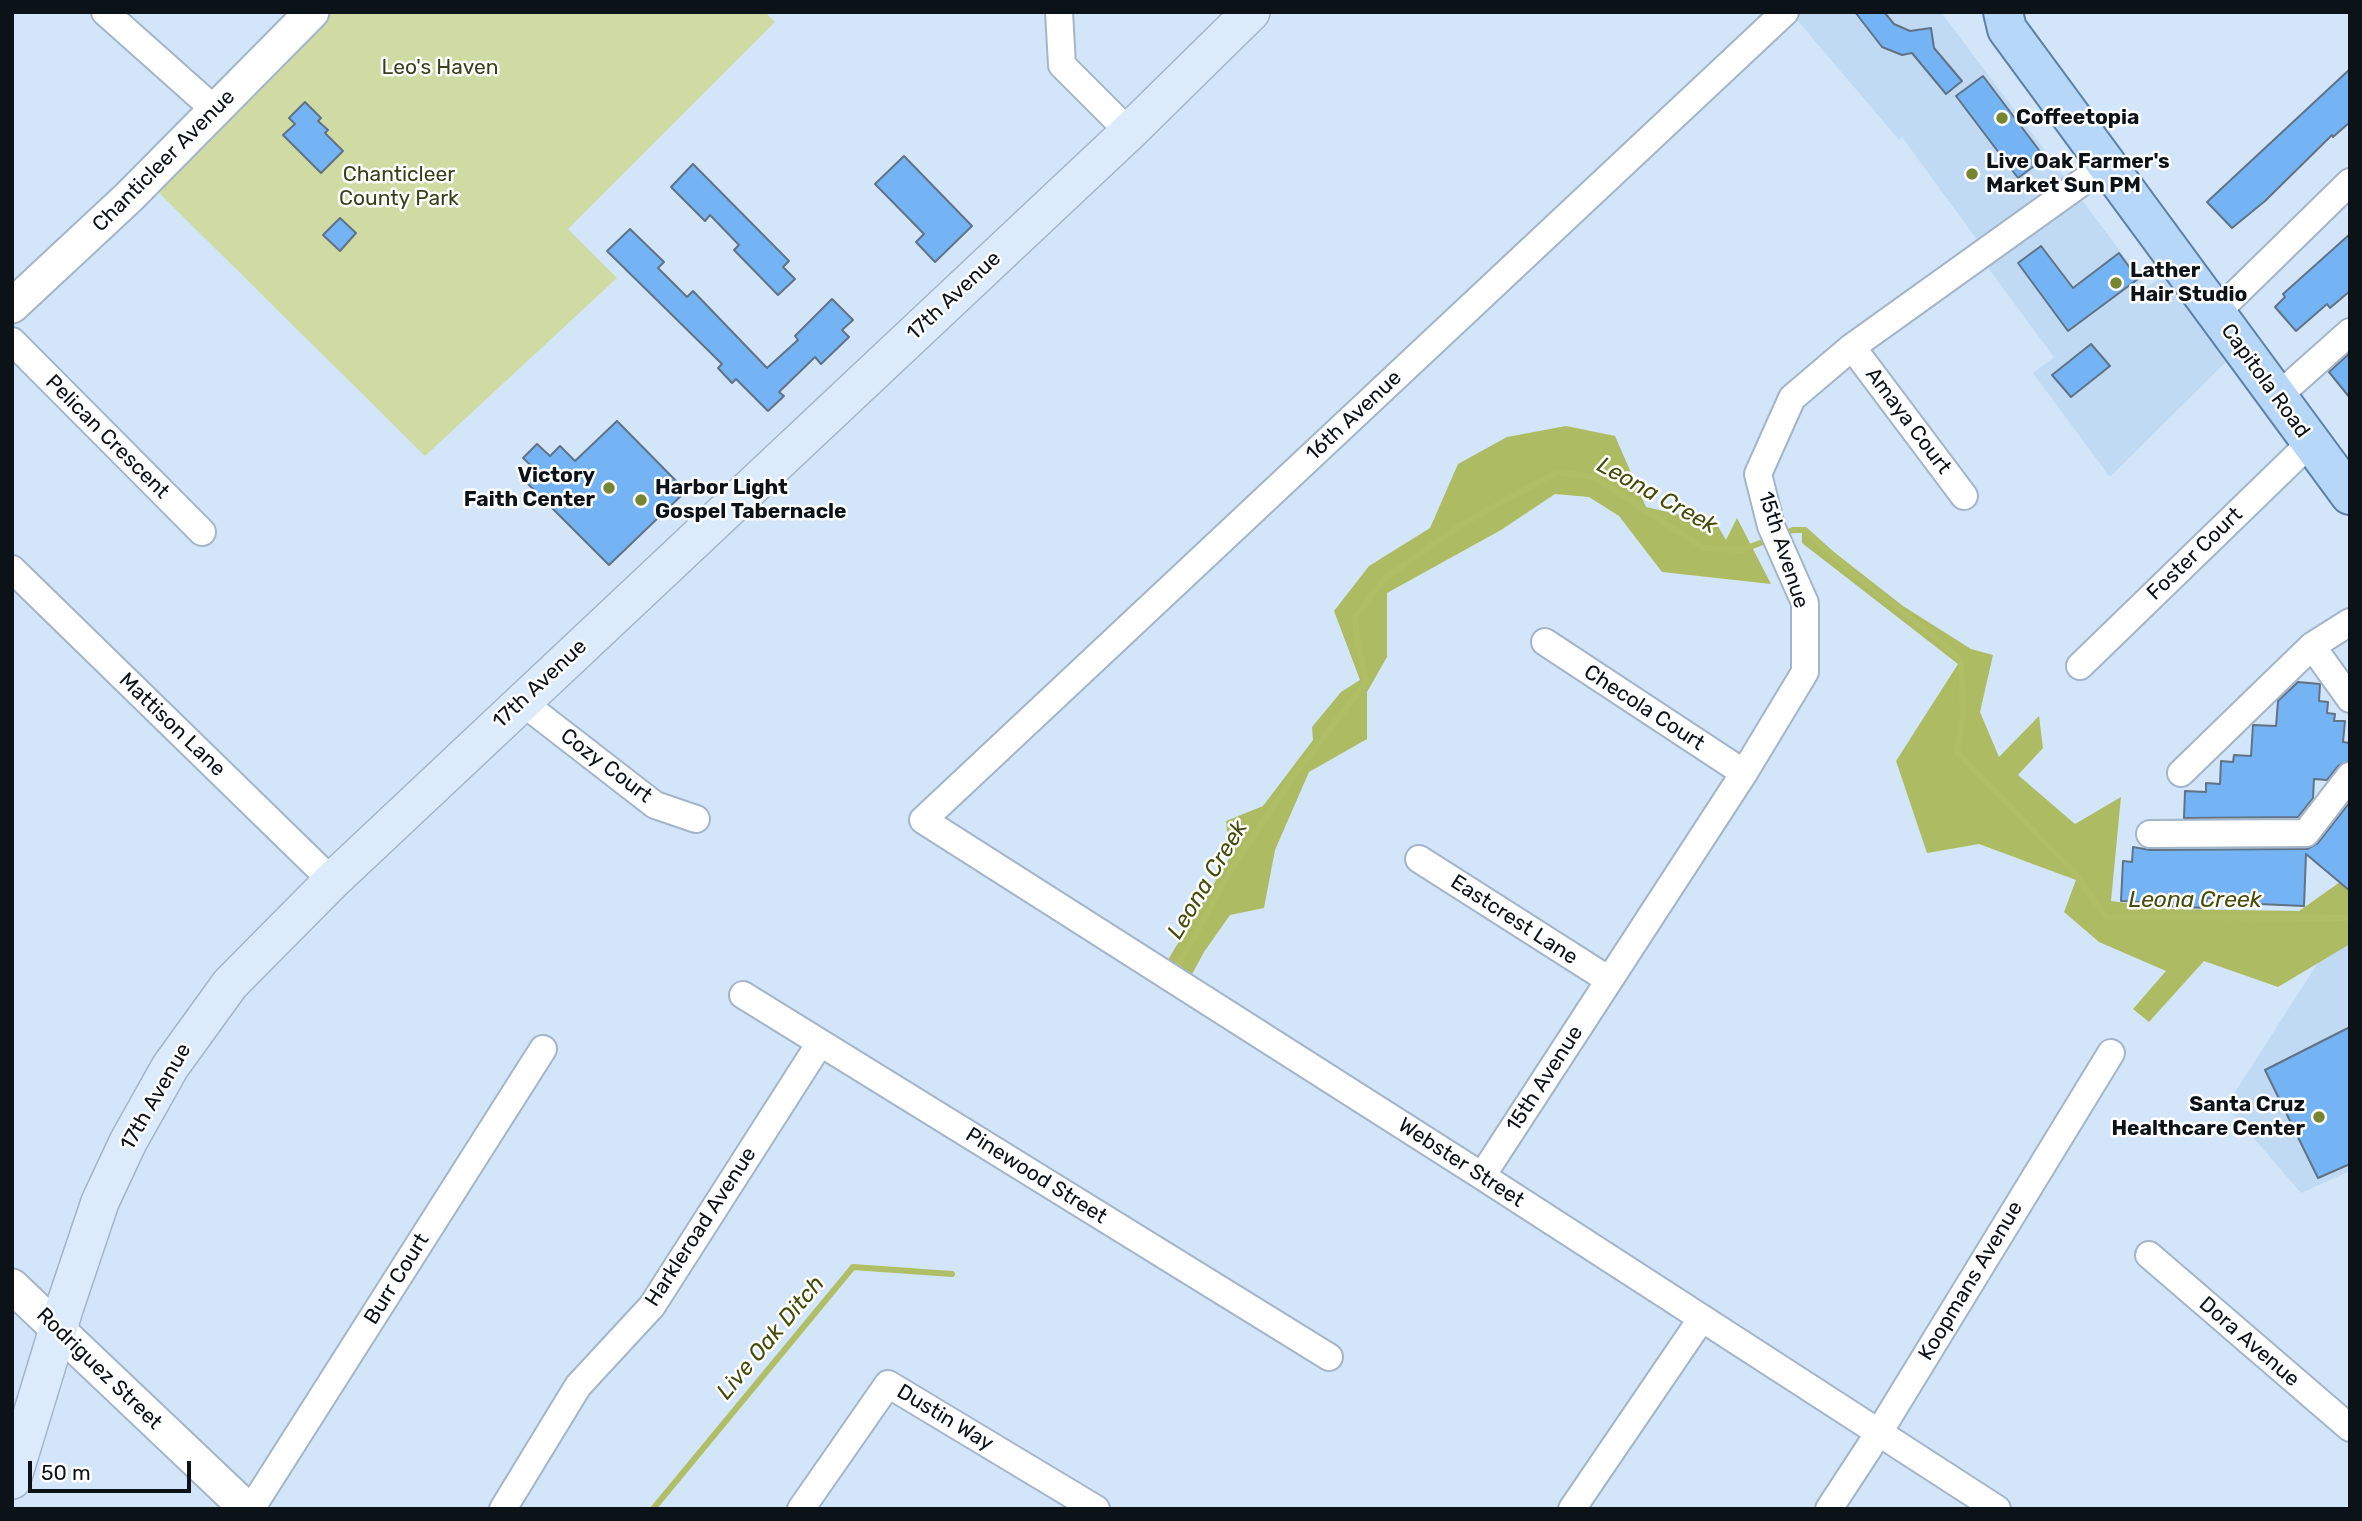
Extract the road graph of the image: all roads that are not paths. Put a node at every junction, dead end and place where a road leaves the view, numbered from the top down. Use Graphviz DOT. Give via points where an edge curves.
graph roads {
  1 [pos="105,12"];
  2 [pos="312,12"];
  3 [pos="1059,12"];
  4 [pos="1251,12"];
  5 [pos="1785,12"];
  6 [pos="1996,18"];
  7 [pos="215,110"];
  8 [pos="1129,132"];
  9 [pos="2106,164"];
  10 [pos="2350,182"];
  11 [pos="12,306"];
  12 [pos="2216,313"];
  13 [pos="2350,332"];
  14 [pos="12,341"];
  15 [pos="1852,347"];
  16 [pos="2277,397"];
  17 [pos="2310,443"];
  18 [pos="2350,495"];
  19 [pos="1964,496"];
  20 [pos="202,533"];
  21 [pos="12,569"];
  22 [pos="2350,622"];
  23 [pos="1545,642"];
  24 [pos="2312,646"];
  25 [pos="2080,666"];
  26 [pos="2350,699"];
  27 [pos="522,702"];
  28 [pos="1744,773"];
  29 [pos="2181,773"];
  30 [pos="2350,776"];
  31 [pos="696,819"];
  32 [pos="923,820"];
  33 [pos="2150,834"];
  34 [pos="1419,859"];
  35 [pos="332,881"];
  36 [pos="1609,981"];
  37 [pos="743,995"];
  38 [pos="820,1043"];
  39 [pos="543,1049"];
  40 [pos="2111,1053"];
  41 [pos="1482,1176"];
  42 [pos="2149,1255"];
  43 [pos="12,1286"];
  44 [pos="1702,1318"];
  45 [pos="58,1331"];
  46 [pos="1329,1357"];
  47 [pos="2350,1428"];
  48 [pos="1878,1434"];
  49 [pos="12,1480"];
  50 [pos="1086,1506"];
  51 [pos="248,1509"];
  52 [pos="503,1509"];
  53 [pos="801,1509"];
  54 [pos="1572,1509"];
  55 [pos="1829,1509"];
  56 [pos="1997,1509"];
  1 -- 7 [label="street"];
  2 -- 7 [label="street, Chanticleer Avenue"];
  3 -- 8 [label="street" via="1062,65"];
  4 -- 8 [label="main road, 17th Avenue"];
  5 -- 32 [label="street, 16th Avenue"];
  6 -- 9 [label="main road, Capitola Road"];
  7 -- 11 [label="street, Chanticleer Avenue"];
  8 -- 27 [label="main road, 17th Avenue"];
  9 -- 12 [label="main road, Capitola Road"];
  9 -- 15 [label="street, 15th Avenue"];
  10 -- 12 [label="street"];
  12 -- 16 [label="main road, Capitola Road"];
  13 -- 16 [label="street"];
  14 -- 20 [label="street, Pelican Crescent"];
  15 -- 19 [label="street, Amaya Court"];
  15 -- 28 [label="street, 15th Avenue" via="1792,398 1758,474 1781,555 1805,603 1805,672"];
  16 -- 17 [label="main road, Capitola Road"];
  17 -- 18 [label="main road, Capitola Road"];
  17 -- 25 [label="street, Foster Court"];
  21 -- 35 [label="street, Mattison Lane"];
  22 -- 24 [label="street"];
  23 -- 28 [label="street, Checola Court"];
  24 -- 26 [label="street"];
  24 -- 29 [label="street"];
  27 -- 31 [label="street, Cozy Court" via="656,805"];
  27 -- 35 [label="main road, 17th Avenue"];
  28 -- 36 [label="street, 15th Avenue"];
  30 -- 33 [label="street" via="2306,833"];
  32 -- 41 [label="street, Webster Street"];
  34 -- 36 [label="street, Eastcrest Lane"];
  35 -- 45 [label="main road, 17th Avenue" via="230,984 170,1067 100,1202"];
  36 -- 41 [label="street, 15th Avenue"];
  37 -- 38 [label="street, Pinewood Street"];
  38 -- 46 [label="street, Pinewood Street"];
  38 -- 52 [label="street, Harkleroad Avenue" via="652,1306 578,1386"];
  39 -- 51 [label="street, Burr Court"];
  40 -- 48 [label="street, Koopmans Avenue"];
  41 -- 44 [label="street, Webster Street"];
  42 -- 47 [label="street, Dora Avenue"];
  43 -- 45 [label="street, Rodriguez Street"];
  44 -- 48 [label="street, Webster Street"];
  44 -- 54 [label="street"];
  45 -- 49 [label="main road, 17th Avenue"];
  45 -- 51 [label="street, Rodriguez Street"];
  48 -- 55 [label="street, Koopmans Avenue"];
  48 -- 56 [label="street, Webster Street"];
  50 -- 53 [label="street, Dustin Way" via="888,1384"];
}
